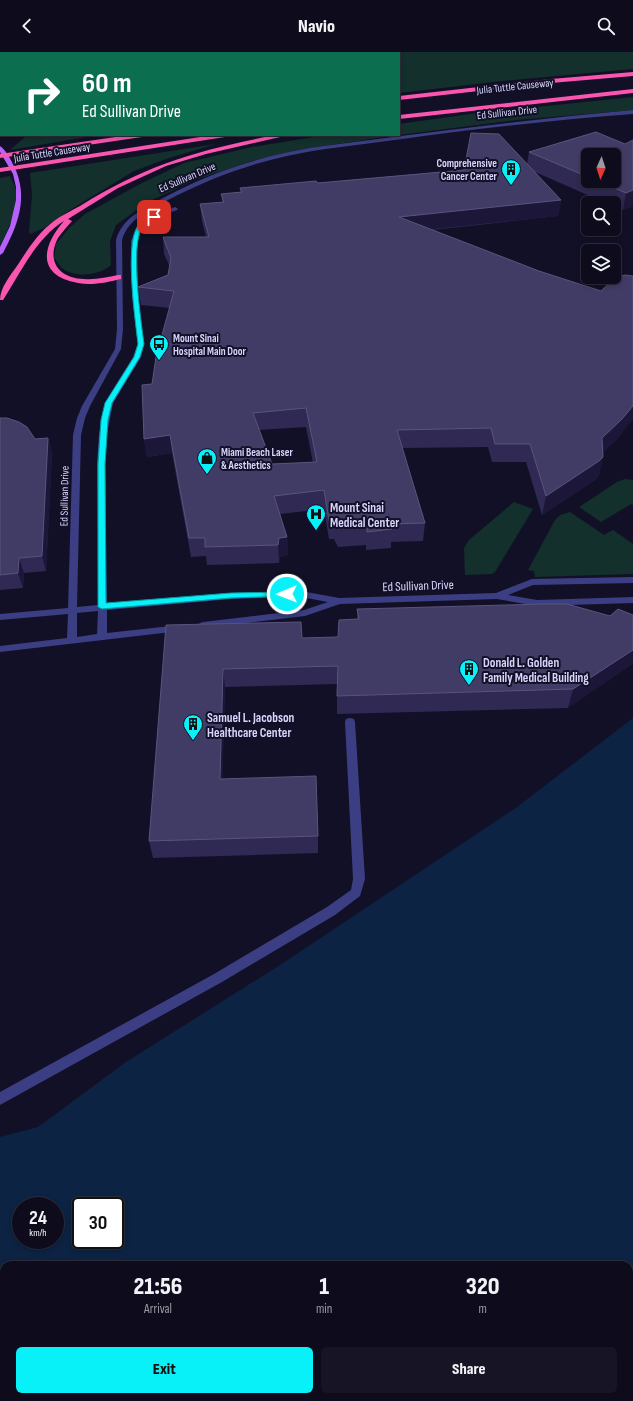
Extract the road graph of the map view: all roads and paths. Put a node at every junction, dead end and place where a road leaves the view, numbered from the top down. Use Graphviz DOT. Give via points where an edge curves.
graph roads {
  1 [pos="633,74"];
  2 [pos="633,85"];
  3 [pos="633,91"];
  4 [pos="562,92"];
  5 [pos="400,98"];
  6 [pos="633,112"];
  7 [pos="400,117"];
  8 [pos="135,136"];
  9 [pos="219,136"];
  10 [pos="281,136"];
  11 [pos="0,148"];
  12 [pos="0,156"];
  13 [pos="0,170"];
  14 [pos="80,210"];
  15 [pos="175,210"];
  16 [pos="0,253"];
  17 [pos="118,277"];
  18 [pos="0,298"];
  19 [pos="633,580"];
  20 [pos="497,596"];
  21 [pos="633,600"];
  22 [pos="339,601"];
  23 [pos="102,607"];
  24 [pos="73,609"];
  25 [pos="0,617"];
  26 [pos="102,638"];
  27 [pos="72,641"];
  28 [pos="0,649"];
  29 [pos="350,722"];
  30 [pos="0,1099"];
  1 -- 5 [label="highway, Julia Tuttle Causeway"];
  2 -- 4 [label="highway, Julia Tuttle Causeway"];
  3 -- 7 [label="highway"];
  6 -- 17 [label="street, Ed Sullivan Drive" via="459,129 302,152 256,163 185,188 129,221 122,229 120,237"];
  8 -- 12 [label="highway, Julia Tuttle Causeway"];
  9 -- 13 [label="highway, Julia Tuttle Causeway"];
  10 -- 14 [label="highway" via="214,150 158,167 123,182"];
  11 -- 16 [label="main road" via="13,167 20,194 13,229"];
  14 -- 17 [label="highway" via="58,232 49,252 50,264 60,274 77,281"];
  14 -- 18 [label="highway" via="56,223 39,240"];
  15 -- 23 [label="street, Ed Sullivan Drive" via="148,220 140,227 134,241 135,296 141,344 137,357 108,403 105,420 101,464"];
  17 -- 24 [label="street, Ed Sullivan Drive" via="118,349 86,406 77,435"];
  19 -- 20 [label="street, Ed Sullivan Drive" via="532,582"];
  20 -- 21 [label="street, Ed Sullivan Drive" via="537,603"];
  20 -- 22 [label="street, Ed Sullivan Drive"];
  22 -- 23 [label="street, Ed Sullivan Drive" via="302,594 231,596"];
  22 -- 26 [label="street, Ed Sullivan Drive" via="304,613"];
  23 -- 24 [label="street, Ed Sullivan Drive"];
  23 -- 26 [label="street, Ed Sullivan Drive"];
  24 -- 25 [label="street, Ed Sullivan Drive"];
  24 -- 27 [label="street, Ed Sullivan Drive"];
  26 -- 27 [label="street, Ed Sullivan Drive"];
  27 -- 28 [label="street, Ed Sullivan Drive"];
  29 -- 30 [label="street" via="359,879 356,893 332,911 218,978"];
}
